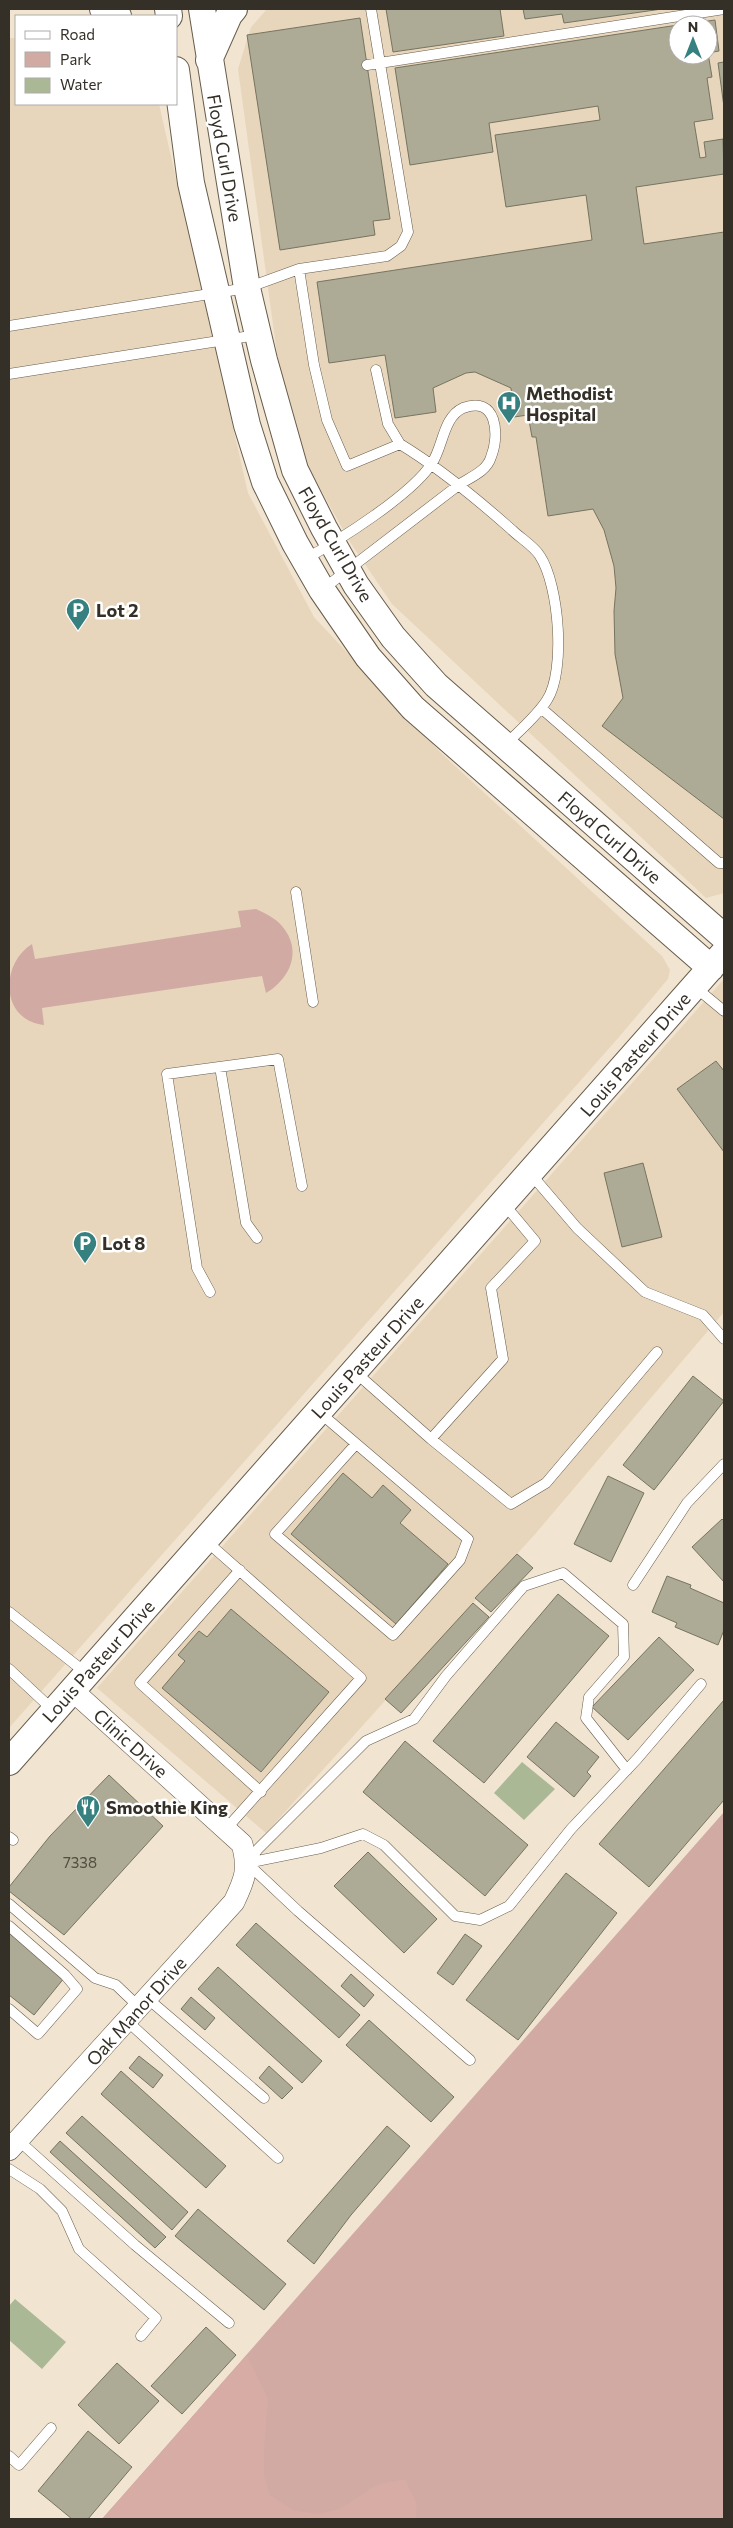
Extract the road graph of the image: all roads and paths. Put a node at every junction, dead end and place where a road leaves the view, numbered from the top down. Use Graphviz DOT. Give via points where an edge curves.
graph roads {
  1 [pos="103,9"];
  2 [pos="202,9"];
  3 [pos="234,9"];
  4 [pos="371,9"];
  5 [pos="724,9"];
  6 [pos="116,15"];
  7 [pos="209,61"];
  8 [pos="380,63"];
  9 [pos="367,65"];
  10 [pos="178,85"];
  11 [pos="299,269"];
  12 [pos="247,288"];
  13 [pos="216,293"];
  14 [pos="9,326"];
  15 [pos="258,335"];
  16 [pos="226,340"];
  17 [pos="376,370"];
  18 [pos="9,374"];
  19 [pos="400,444"];
  20 [pos="432,463"];
  21 [pos="460,484"];
  22 [pos="333,544"];
  23 [pos="304,559"];
  24 [pos="348,571"];
  25 [pos="322,590"];
  26 [pos="541,708"];
  27 [pos="505,745"];
  28 [pos="724,863"];
  29 [pos="296,892"];
  30 [pos="724,937"];
  31 [pos="710,969"];
  32 [pos="313,1002"];
  33 [pos="724,1010"];
  34 [pos="220,1067"];
  35 [pos="530,1172"];
  36 [pos="302,1186"];
  37 [pos="503,1203"];
  38 [pos="257,1238"];
  39 [pos="210,1292"];
  40 [pos="724,1339"];
  41 [pos="657,1352"];
  42 [pos="354,1371"];
  43 [pos="318,1412"];
  44 [pos="431,1438"];
  45 [pos="356,1444"];
  46 [pos="724,1464"];
  47 [pos="205,1540"];
  48 [pos="240,1570"];
  49 [pos="633,1585"];
  50 [pos="9,1612"];
  51 [pos="9,1669"];
  52 [pos="80,1682"];
  53 [pos="701,1684"];
  54 [pos="54,1711"];
  55 [pos="9,1762"];
  56 [pos="627,1770"];
  57 [pos="261,1792"];
  58 [pos="226,1829"];
  59 [pos="247,1863"];
  60 [pos="9,1904"];
  61 [pos="9,1926"];
  62 [pos="9,2009"];
  63 [pos="138,2009"];
  64 [pos="470,2060"];
  65 [pos="264,2098"];
  66 [pos="13,2145"];
  67 [pos="278,2158"];
  68 [pos="9,2169"];
  69 [pos="228,2323"];
  70 [pos="141,2336"];
  71 [pos="51,2428"];
  72 [pos="9,2456"];
  1 -- 6 [label="street"];
  2 -- 7 [label="street, Floyd Curl Drive"];
  3 -- 7 [label="street"];
  4 -- 8 [label="lane"];
  5 -- 8 [label="lane"];
  7 -- 12 [label="street, Floyd Curl Drive"];
  8 -- 9 [label="lane"];
  8 -- 11 [label="lane" via="408,232 401,246 387,256"];
  10 -- 13 [label="street, Floyd Curl Drive" via="191,183"];
  11 -- 12 [label="lane"];
  11 -- 19 [label="lane" via="314,365 327,420 347,466"];
  12 -- 13 [label="lane"];
  12 -- 15 [label="street, Floyd Curl Drive"];
  13 -- 14 [label="lane"];
  13 -- 16 [label="street, Floyd Curl Drive"];
  15 -- 16 [label="lane"];
  15 -- 22 [label="street, Floyd Curl Drive" via="295,470"];
  16 -- 18 [label="lane"];
  16 -- 23 [label="street, Floyd Curl Drive" via="265,482"];
  17 -- 19 [label="lane" via="388,424"];
  19 -- 20 [label="lane"];
  20 -- 21 [label="lane"];
  20 -- 21 [label="lane" via="452,417 463,409 478,406 489,411 497,427 491,458 483,470"];
  20 -- 22 [label="lane" via="412,486"];
  21 -- 24 [label="lane"];
  21 -- 26 [label="lane" via="540,556 549,582 559,636 556,681"];
  22 -- 23 [label="lane"];
  22 -- 24 [label="street, Floyd Curl Drive"];
  23 -- 25 [label="street, Floyd Curl Drive"];
  24 -- 25 [label="lane"];
  24 -- 27 [label="street, Floyd Curl Drive" via="393,637 436,685"];
  25 -- 31 [label="street, Floyd Curl Drive" via="368,657 413,708"];
  26 -- 27 [label="lane"];
  26 -- 28 [label="lane" via="719,863"];
  27 -- 30 [label="street, Floyd Curl Drive"];
  29 -- 32 [label="lane"];
  31 -- 33 [label="lane"];
  31 -- 35 [label="street, Louis Pasteur Drive"];
  34 -- 36 [label="lane" via="278,1058"];
  34 -- 38 [label="lane" via="246,1223"];
  34 -- 39 [label="lane" via="168,1074 197,1268"];
  35 -- 37 [label="street, Louis Pasteur Drive"];
  35 -- 40 [label="lane" via="577,1228 645,1292 703,1315"];
  37 -- 42 [label="street, Louis Pasteur Drive"];
  37 -- 44 [label="lane" via="535,1241 491,1288 503,1359"];
  41 -- 44 [label="lane" via="546,1483 511,1504"];
  42 -- 43 [label="street, Louis Pasteur Drive"];
  42 -- 44 [label="lane"];
  43 -- 45 [label="lane"];
  43 -- 47 [label="street, Louis Pasteur Drive"];
  45 -- 45 [label="lane" via="468,1539 460,1560 393,1635 275,1534"];
  46 -- 49 [label="lane" via="688,1503"];
  47 -- 48 [label="lane"];
  47 -- 52 [label="street, Louis Pasteur Drive"];
  48 -- 57 [label="lane" via="140,1683"];
  48 -- 57 [label="lane" via="361,1678"];
  50 -- 52 [label="lane"];
  51 -- 54 [label="lane"];
  52 -- 54 [label="street, Louis Pasteur Drive"];
  52 -- 58 [label="street, Clinic Drive"];
  53 -- 56 [label="lane"];
  54 -- 55 [label="street, Louis Pasteur Drive"];
  56 -- 59 [label="lane" via="571,1829 509,1906 480,1920 454,1916 384,1845 363,1834 321,1848"];
  56 -- 59 [label="lane" via="586,1718 589,1697 624,1657 623,1624 564,1573 524,1586 446,1676 414,1719 366,1741"];
  57 -- 58 [label="lane"];
  58 -- 59 [label="street, Clinic Drive" via="242,1844"];
  59 -- 63 [label="street, Oak Manor Drive" via="244,1881 234,1902"];
  59 -- 64 [label="lane"];
  60 -- 63 [label="lane" via="95,1978 116,1985"];
  61 -- 62 [label="lane" via="77,1989 38,2034"];
  63 -- 65 [label="lane"];
  63 -- 66 [label="street, Oak Manor Drive"];
  63 -- 67 [label="lane"];
  66 -- 69 [label="lane"];
  68 -- 70 [label="lane" via="40,2189 62,2211 79,2249 156,2318"];
  71 -- 72 [label="lane" via="19,2465"];
}
